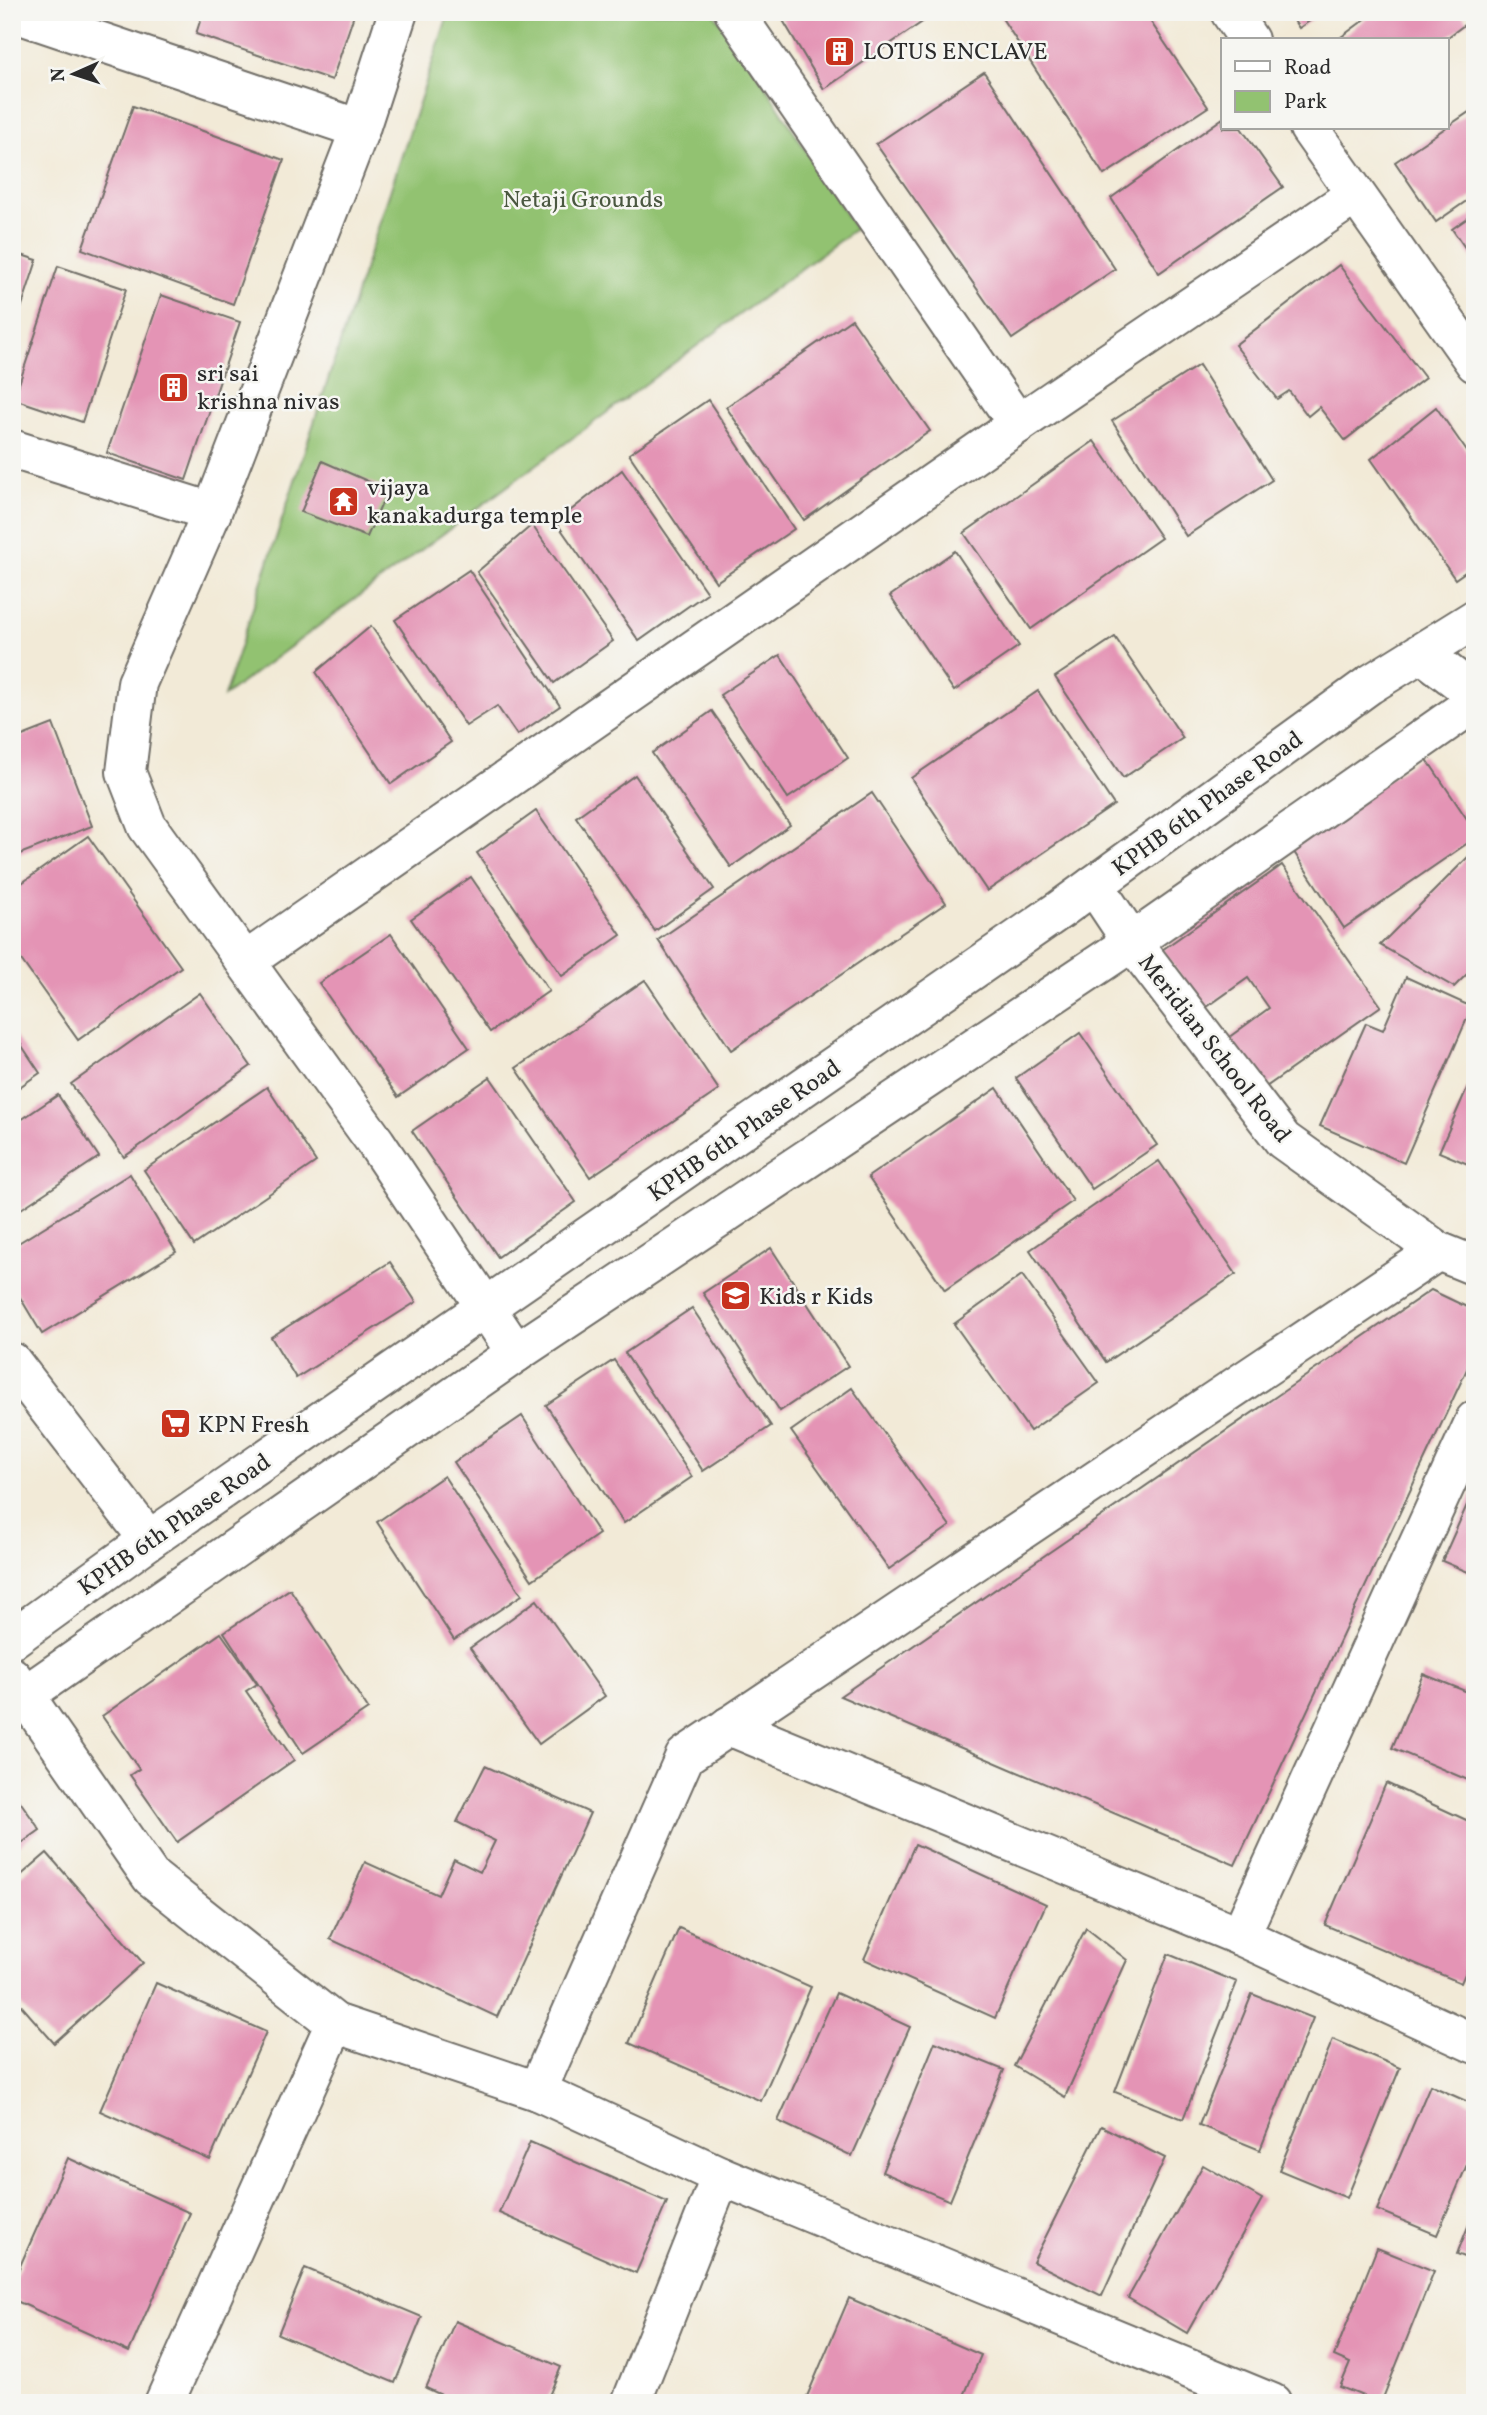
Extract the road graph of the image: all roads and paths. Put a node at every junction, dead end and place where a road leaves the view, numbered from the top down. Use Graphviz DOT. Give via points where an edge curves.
graph roads {
  1 [pos="12,12"];
  2 [pos="398,12"];
  3 [pos="734,12"];
  4 [pos="1230,12"];
  5 [pos="1249,38"];
  6 [pos="360,128"];
  7 [pos="1310,130"];
  8 [pos="1354,195"];
  9 [pos="1475,363"];
  10 [pos="1018,424"];
  11 [pos="12,449"];
  12 [pos="212,512"];
  13 [pos="1475,620"];
  14 [pos="1423,654"];
  15 [pos="1475,694"];
  16 [pos="1475,702"];
  17 [pos="1094,885"];
  18 [pos="1132,942"];
  19 [pos="246,961"];
  20 [pos="1438,1251"];
  21 [pos="1475,1266"];
  22 [pos="486,1309"];
  23 [pos="516,1353"];
  24 [pos="12,1362"];
  25 [pos="1475,1420"];
  26 [pos="149,1540"];
  27 [pos="12,1639"];
  28 [pos="17,1692"];
  29 [pos="729,1726"];
  30 [pos="1240,1936"];
  31 [pos="335,2023"];
  32 [pos="1475,2044"];
  33 [pos="537,2091"];
  34 [pos="721,2176"];
  35 [pos="164,2403"];
  36 [pos="631,2403"];
  37 [pos="1272,2403"];
  1 -- 6 [label="street"];
  2 -- 6 [label="street"];
  3 -- 10 [label="street"];
  4 -- 5 [label="street"];
  6 -- 12 [label="street"];
  7 -- 8 [label="street"];
  8 -- 9 [label="street"];
  8 -- 10 [label="street"];
  10 -- 19 [label="street"];
  11 -- 12 [label="street"];
  12 -- 19 [label="street" via="137,683 126,772 147,826"];
  13 -- 14 [label="street, KPHB 6th Phase Road"];
  14 -- 15 [label="street"];
  14 -- 17 [label="street, KPHB 6th Phase Road" via="1369,685"];
  16 -- 18 [label="street"];
  17 -- 18 [label="street, Meridian School Road"];
  17 -- 22 [label="street, KPHB 6th Phase Road"];
  18 -- 20 [label="street, Meridian School Road" via="1283,1140"];
  18 -- 23 [label="street"];
  19 -- 22 [label="street" via="376,1143"];
  20 -- 21 [label="street, Meridian School Road"];
  20 -- 29 [label="street"];
  22 -- 23 [label="street"];
  22 -- 26 [label="street, KPHB 6th Phase Road"];
  23 -- 28 [label="street"];
  24 -- 26 [label="street"];
  25 -- 30 [label="street"];
  26 -- 27 [label="street, KPHB 6th Phase Road"];
  28 -- 31 [label="street" via="151,1877"];
  29 -- 30 [label="street"];
  29 -- 33 [label="street" via="685,1756"];
  30 -- 32 [label="street"];
  31 -- 33 [label="street"];
  31 -- 35 [label="street"];
  33 -- 34 [label="street"];
  34 -- 36 [label="street"];
  34 -- 37 [label="street"];
}
